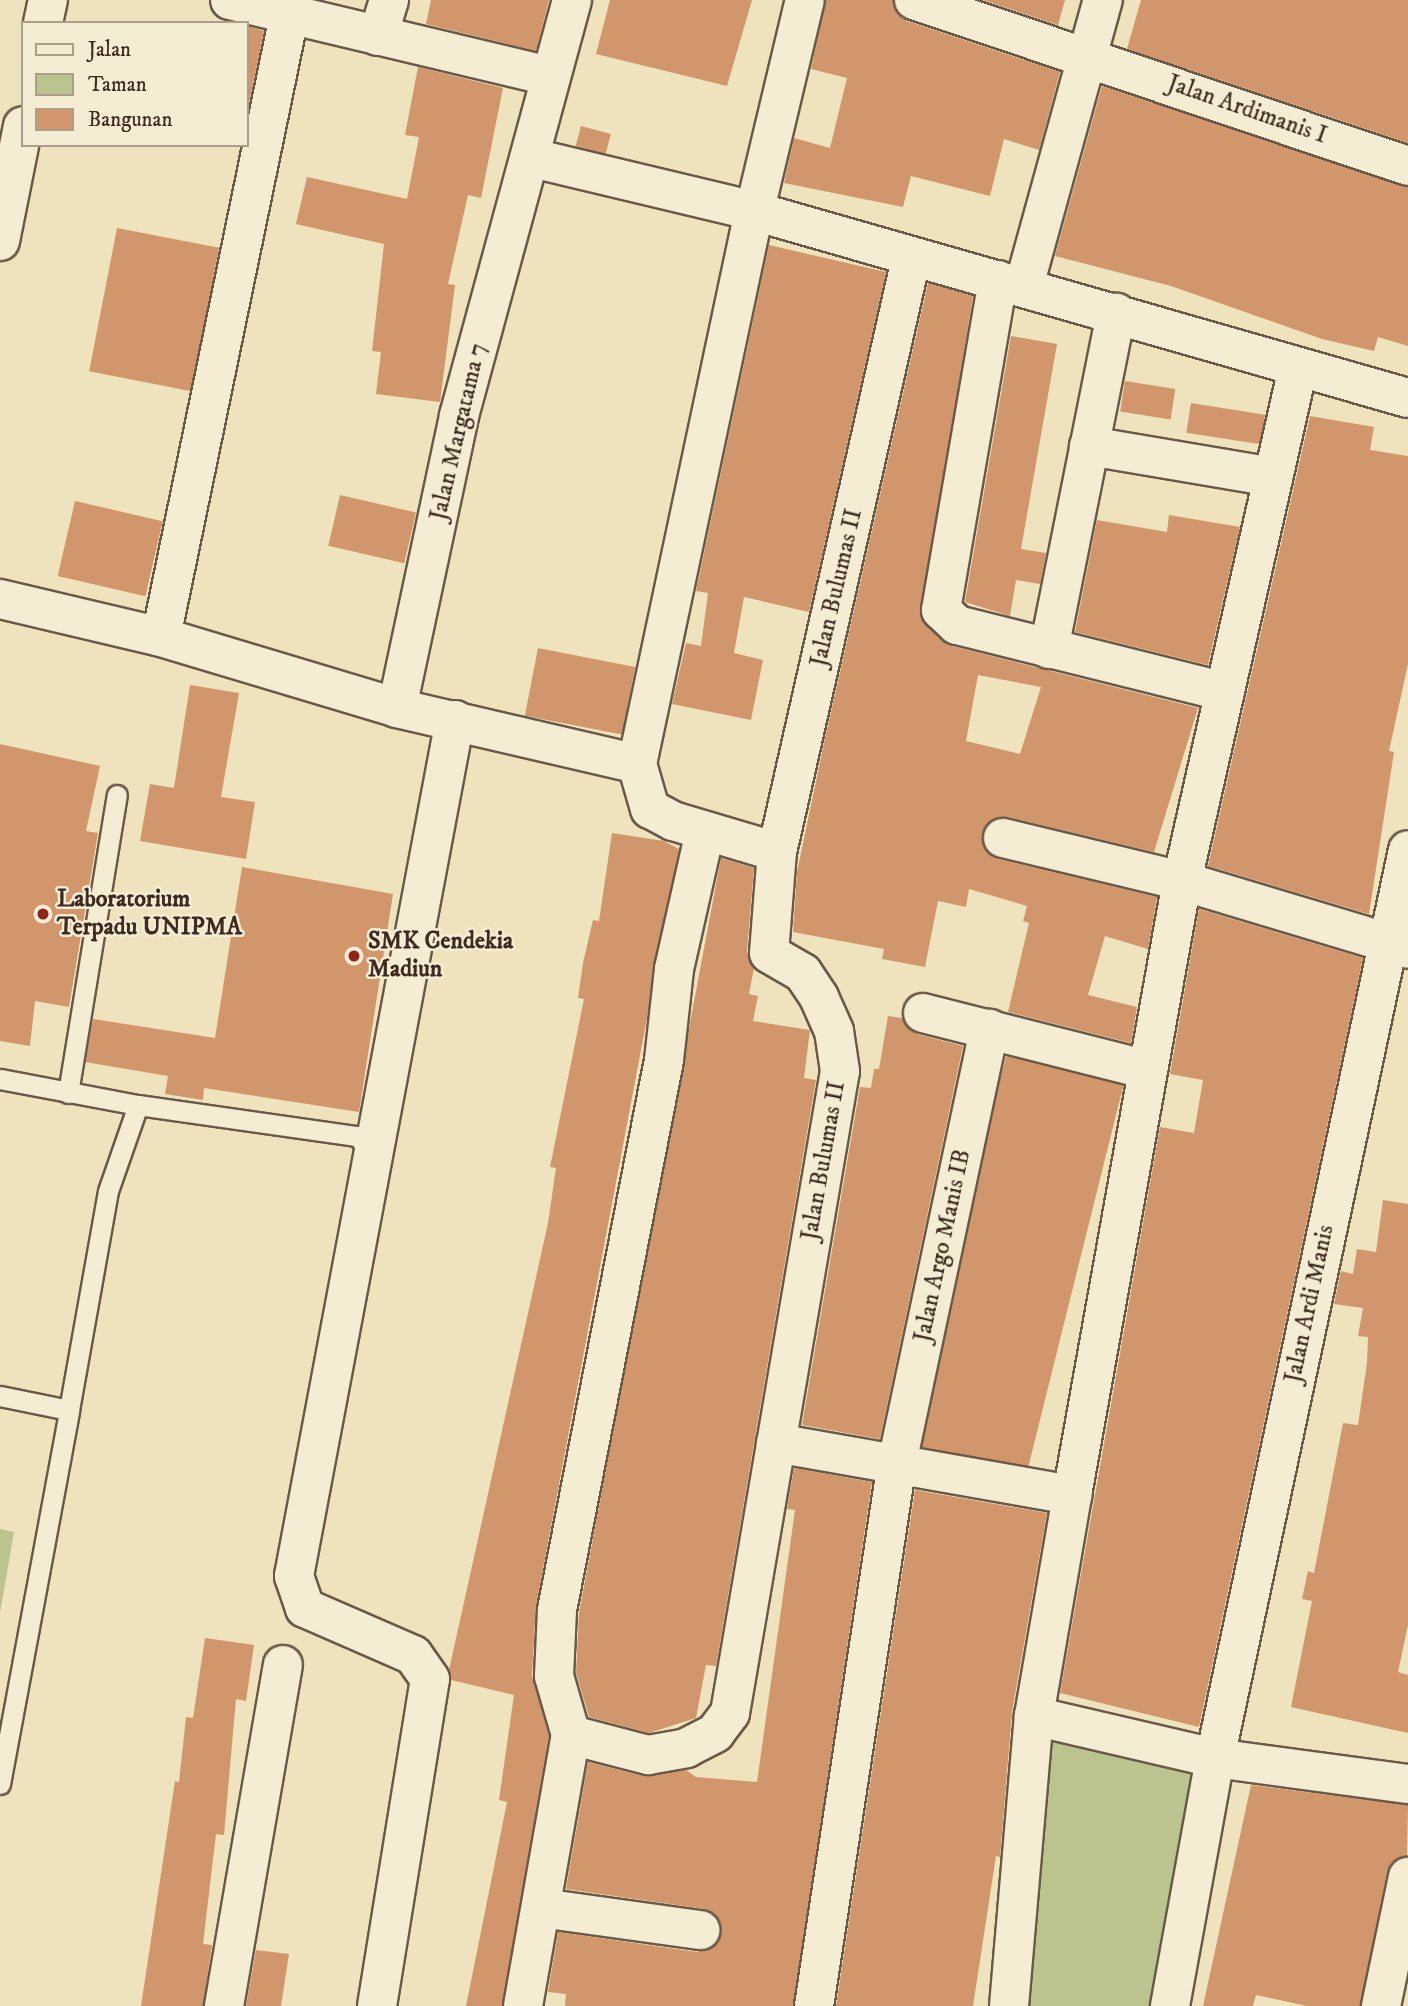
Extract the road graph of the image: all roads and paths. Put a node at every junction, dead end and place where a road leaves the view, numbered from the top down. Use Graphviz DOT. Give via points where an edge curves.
graph roads {
  1 [pos="48,0"];
  2 [pos="230,0"];
  3 [pos="389,0"];
  4 [pos="572,0"];
  5 [pos="804,0"];
  6 [pos="914,0"];
  7 [pos="1103,0"];
  8 [pos="289,16"];
  9 [pos="43,21"];
  10 [pos="378,36"];
  11 [pos="1086,55"];
  12 [pos="548,76"];
  13 [pos="21,136"];
  14 [pos="532,158"];
  15 [pos="1408,166"];
  16 [pos="754,211"];
  17 [pos="0,241"];
  18 [pos="911,259"];
  19 [pos="1011,283"];
  20 [pos="1116,313"];
  21 [pos="1298,368"];
  22 [pos="1408,398"];
  23 [pos="1089,446"];
  24 [pos="1273,477"];
  25 [pos="0,599"];
  26 [pos="161,637"];
  27 [pos="1049,649"];
  28 [pos="1225,692"];
  29 [pos="397,708"];
  30 [pos="455,720"];
  31 [pos="637,764"];
  32 [pos="117,795"];
  33 [pos="705,831"];
  34 [pos="1003,838"];
  35 [pos="1408,850"];
  36 [pos="777,852"];
  37 [pos="1182,881"];
  38 [pos="1397,946"];
  39 [pos="923,1013"];
  40 [pos="989,1030"];
  41 [pos="1148,1070"];
  42 [pos="0,1079"];
  43 [pos="68,1093"];
  44 [pos="138,1105"];
  45 [pos="377,1157"];
  46 [pos="0,1396"];
  47 [pos="69,1410"];
  48 [pos="776,1443"];
  49 [pos="897,1463"];
  50 [pos="1072,1495"];
  51 [pos="283,1665"];
  52 [pos="1034,1716"];
  53 [pos="571,1735"];
  54 [pos="1215,1758"];
  55 [pos="0,1784"];
  56 [pos="1408,1784"];
  57 [pos="1408,1877"];
  58 [pos="541,1908"];
  59 [pos="700,1930"];
  60 [pos="223,2006"];
  61 [pos="377,2006"];
  62 [pos="523,2006"];
  63 [pos="814,2006"];
  64 [pos="1009,2006"];
  65 [pos="1170,2006"];
  66 [pos="1381,2006"];
  1 -- 9 [label="street"];
  2 -- 8 [label="street"];
  3 -- 10 [label="street"];
  4 -- 12 [label="street, Jalan Margatama 7"];
  5 -- 16 [label="street"];
  6 -- 11 [label="street, Jalan Ardimanis I"];
  7 -- 11 [label="street"];
  8 -- 10 [label="street"];
  8 -- 26 [label="street"];
  10 -- 12 [label="street"];
  11 -- 15 [label="street, Jalan Ardimanis I"];
  11 -- 19 [label="street"];
  12 -- 14 [label="street, Jalan Margatama 7"];
  13 -- 17 [label="street"];
  14 -- 16 [label="street"];
  14 -- 29 [label="street, Jalan Margatama 7" via="505,233 459,416"];
  16 -- 18 [label="street"];
  16 -- 31 [label="street"];
  18 -- 19 [label="street"];
  18 -- 36 [label="street, Jalan Bulumas II"];
  19 -- 20 [label="street"];
  19 -- 27 [label="street" via="941,610 957,625"];
  20 -- 21 [label="street"];
  20 -- 23 [label="street"];
  21 -- 22 [label="street"];
  21 -- 24 [label="street"];
  23 -- 24 [label="street"];
  23 -- 27 [label="street"];
  24 -- 28 [label="street"];
  25 -- 26 [label="street"];
  26 -- 29 [label="street"];
  27 -- 28 [label="street"];
  28 -- 37 [label="street"];
  29 -- 30 [label="street"];
  30 -- 31 [label="street"];
  30 -- 45 [label="street"];
  31 -- 33 [label="street" via="650,809"];
  32 -- 43 [label="lane"];
  33 -- 36 [label="street"];
  33 -- 53 [label="street" via="674,969 664,1060 557,1611 554,1676"];
  34 -- 37 [label="street"];
  35 -- 38 [label="street, Jalan Ardi Manis"];
  36 -- 48 [label="street, Jalan Bulumas II" via="769,953 803,974 819,997 834,1031 840,1071"];
  37 -- 38 [label="street"];
  37 -- 41 [label="street"];
  38 -- 54 [label="street, Jalan Ardi Manis"];
  39 -- 40 [label="street"];
  40 -- 41 [label="street"];
  40 -- 49 [label="street, Jalan Argo Manis IB"];
  41 -- 50 [label="street"];
  42 -- 43 [label="lane"];
  43 -- 44 [label="lane"];
  44 -- 45 [label="lane" via="357,1136"];
  44 -- 47 [label="lane" via="108,1191"];
  45 -- 61 [label="street" via="294,1576 305,1608 413,1655 430,1679"];
  46 -- 47 [label="lane"];
  47 -- 55 [label="lane"];
  48 -- 49 [label="street"];
  48 -- 53 [label="street, Jalan Bulumas II" via="730,1713 715,1733 686,1748 648,1755"];
  49 -- 50 [label="street"];
  49 -- 63 [label="street, Jalan Argo Manis IB"];
  50 -- 52 [label="street"];
  51 -- 60 [label="street"];
  52 -- 54 [label="street"];
  52 -- 64 [label="street"];
  53 -- 58 [label="street"];
  54 -- 56 [label="street"];
  54 -- 65 [label="street, Jalan Ardi Manis"];
  57 -- 66 [label="street"];
  58 -- 59 [label="street"];
  58 -- 62 [label="street"];
}
